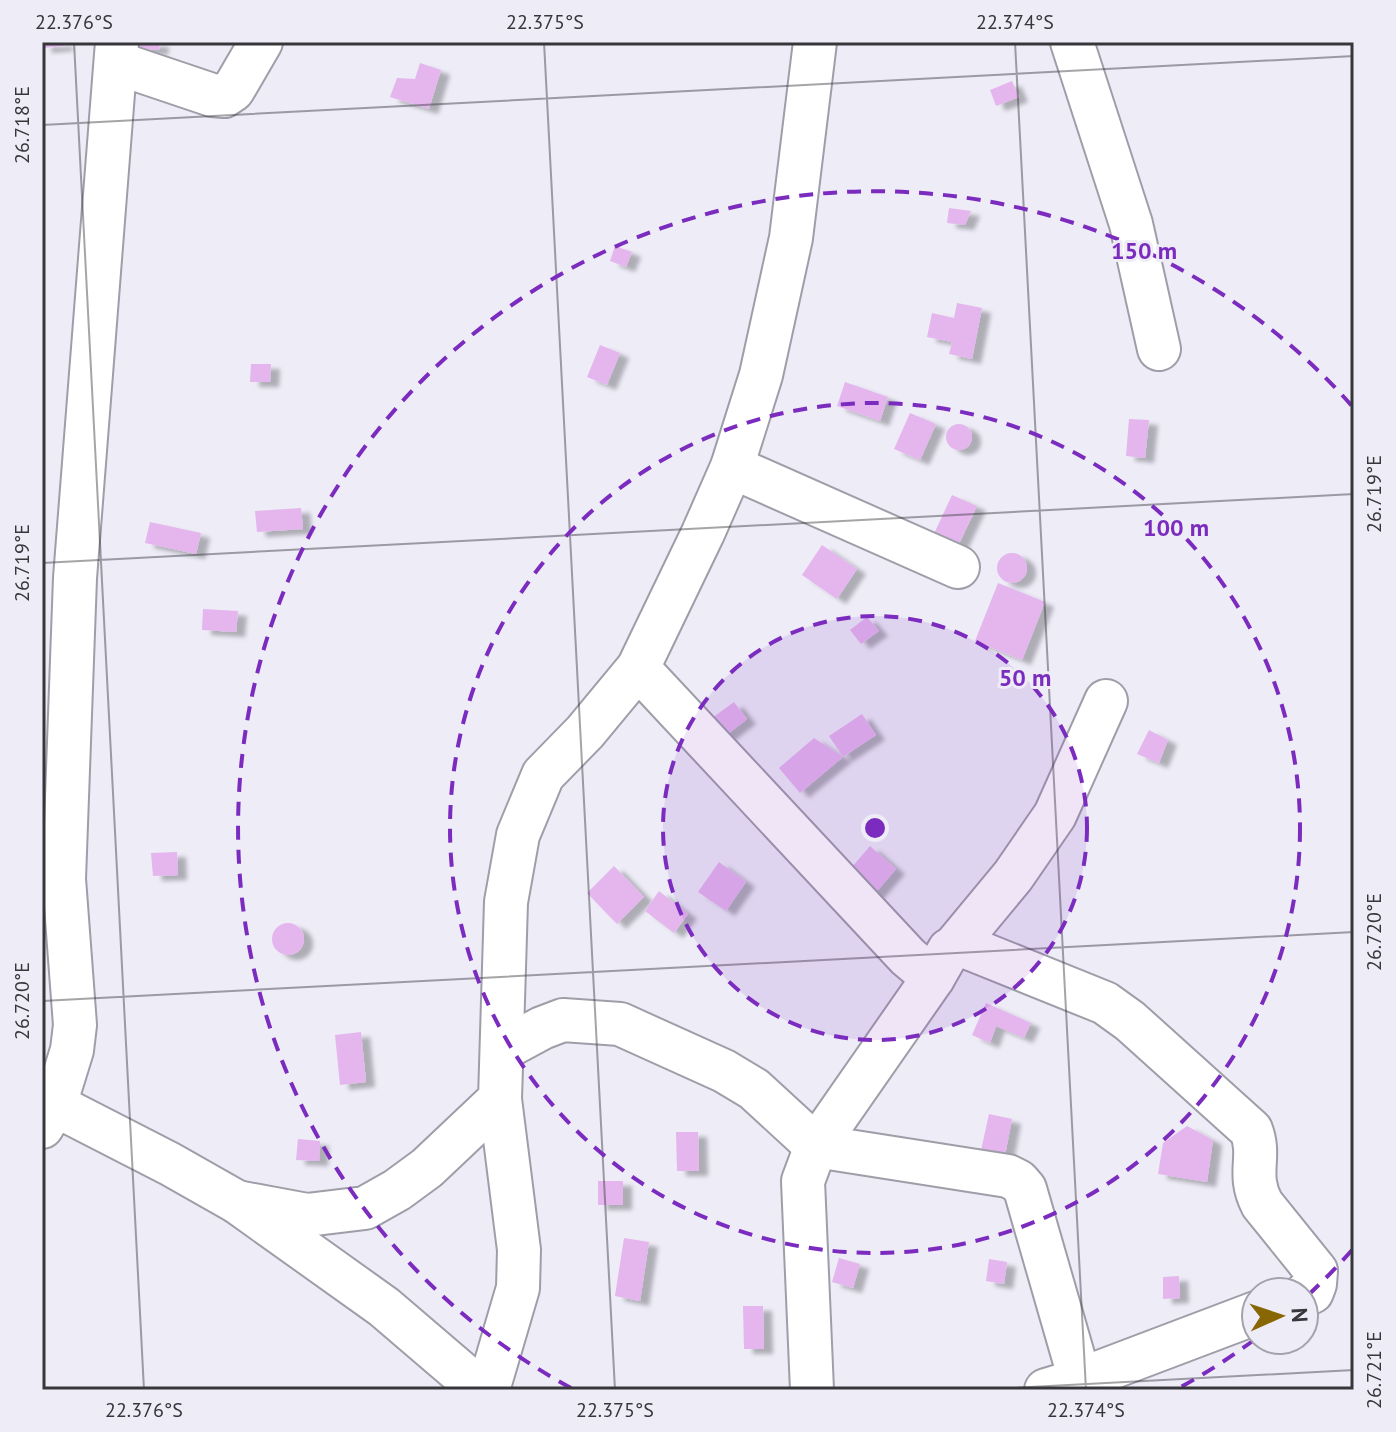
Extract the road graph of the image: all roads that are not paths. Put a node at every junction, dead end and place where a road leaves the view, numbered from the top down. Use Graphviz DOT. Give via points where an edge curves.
graph roads {
  1 [pos="261,42"];
  2 [pos="815,42"];
  3 [pos="1072,42"];
  4 [pos="117,53"];
  5 [pos="1159,349"];
  6 [pos="732,467"];
  7 [pos="958,567"];
  8 [pos="638,668"];
  9 [pos="1106,701"];
  10 [pos="944,962"];
  11 [pos="503,1049"];
  12 [pos="500,1099"];
  13 [pos="49,1116"];
  14 [pos="816,1146"];
  15 [pos="237,1202"];
  16 [pos="1316,1276"];
  17 [pos="1240,1319"];
  18 [pos="1070,1387"];
  19 [pos="481,1390"];
  20 [pos="488,1390"];
  21 [pos="812,1390"];
  1 -- 4 [label="street" via="233,90 224,96"];
  2 -- 6 [label="street" via="791,238 761,375"];
  3 -- 5 [label="street" via="1131,224"];
  4 -- 13 [label="street" via="75,578 64,879 75,1025"];
  6 -- 7 [label="street"];
  6 -- 8 [label="street"];
  8 -- 10 [label="street" via="908,957"];
  8 -- 11 [label="street" via="543,775 518,835 506,902"];
  9 -- 10 [label="street" via="1055,815"];
  10 -- 14 [label="street"];
  10 -- 16 [label="street" via="961,945 1105,1003 1130,1021 1251,1130 1257,1193"];
  11 -- 12 [label="street"];
  11 -- 14 [label="street" via="563,1020 620,1024 754,1089"];
  12 -- 15 [label="street" via="427,1168 365,1208 307,1215"];
  12 -- 20 [label="street" via="519,1250 518,1288"];
  13 -- 15 [label="street" via="170,1164"];
  14 -- 18 [label="street" via="1018,1181 1025,1189"];
  14 -- 21 [label="street" via="803,1181"];
  15 -- 19 [label="street" via="384,1307"];
  17 -- 18 [label="street"];
}
